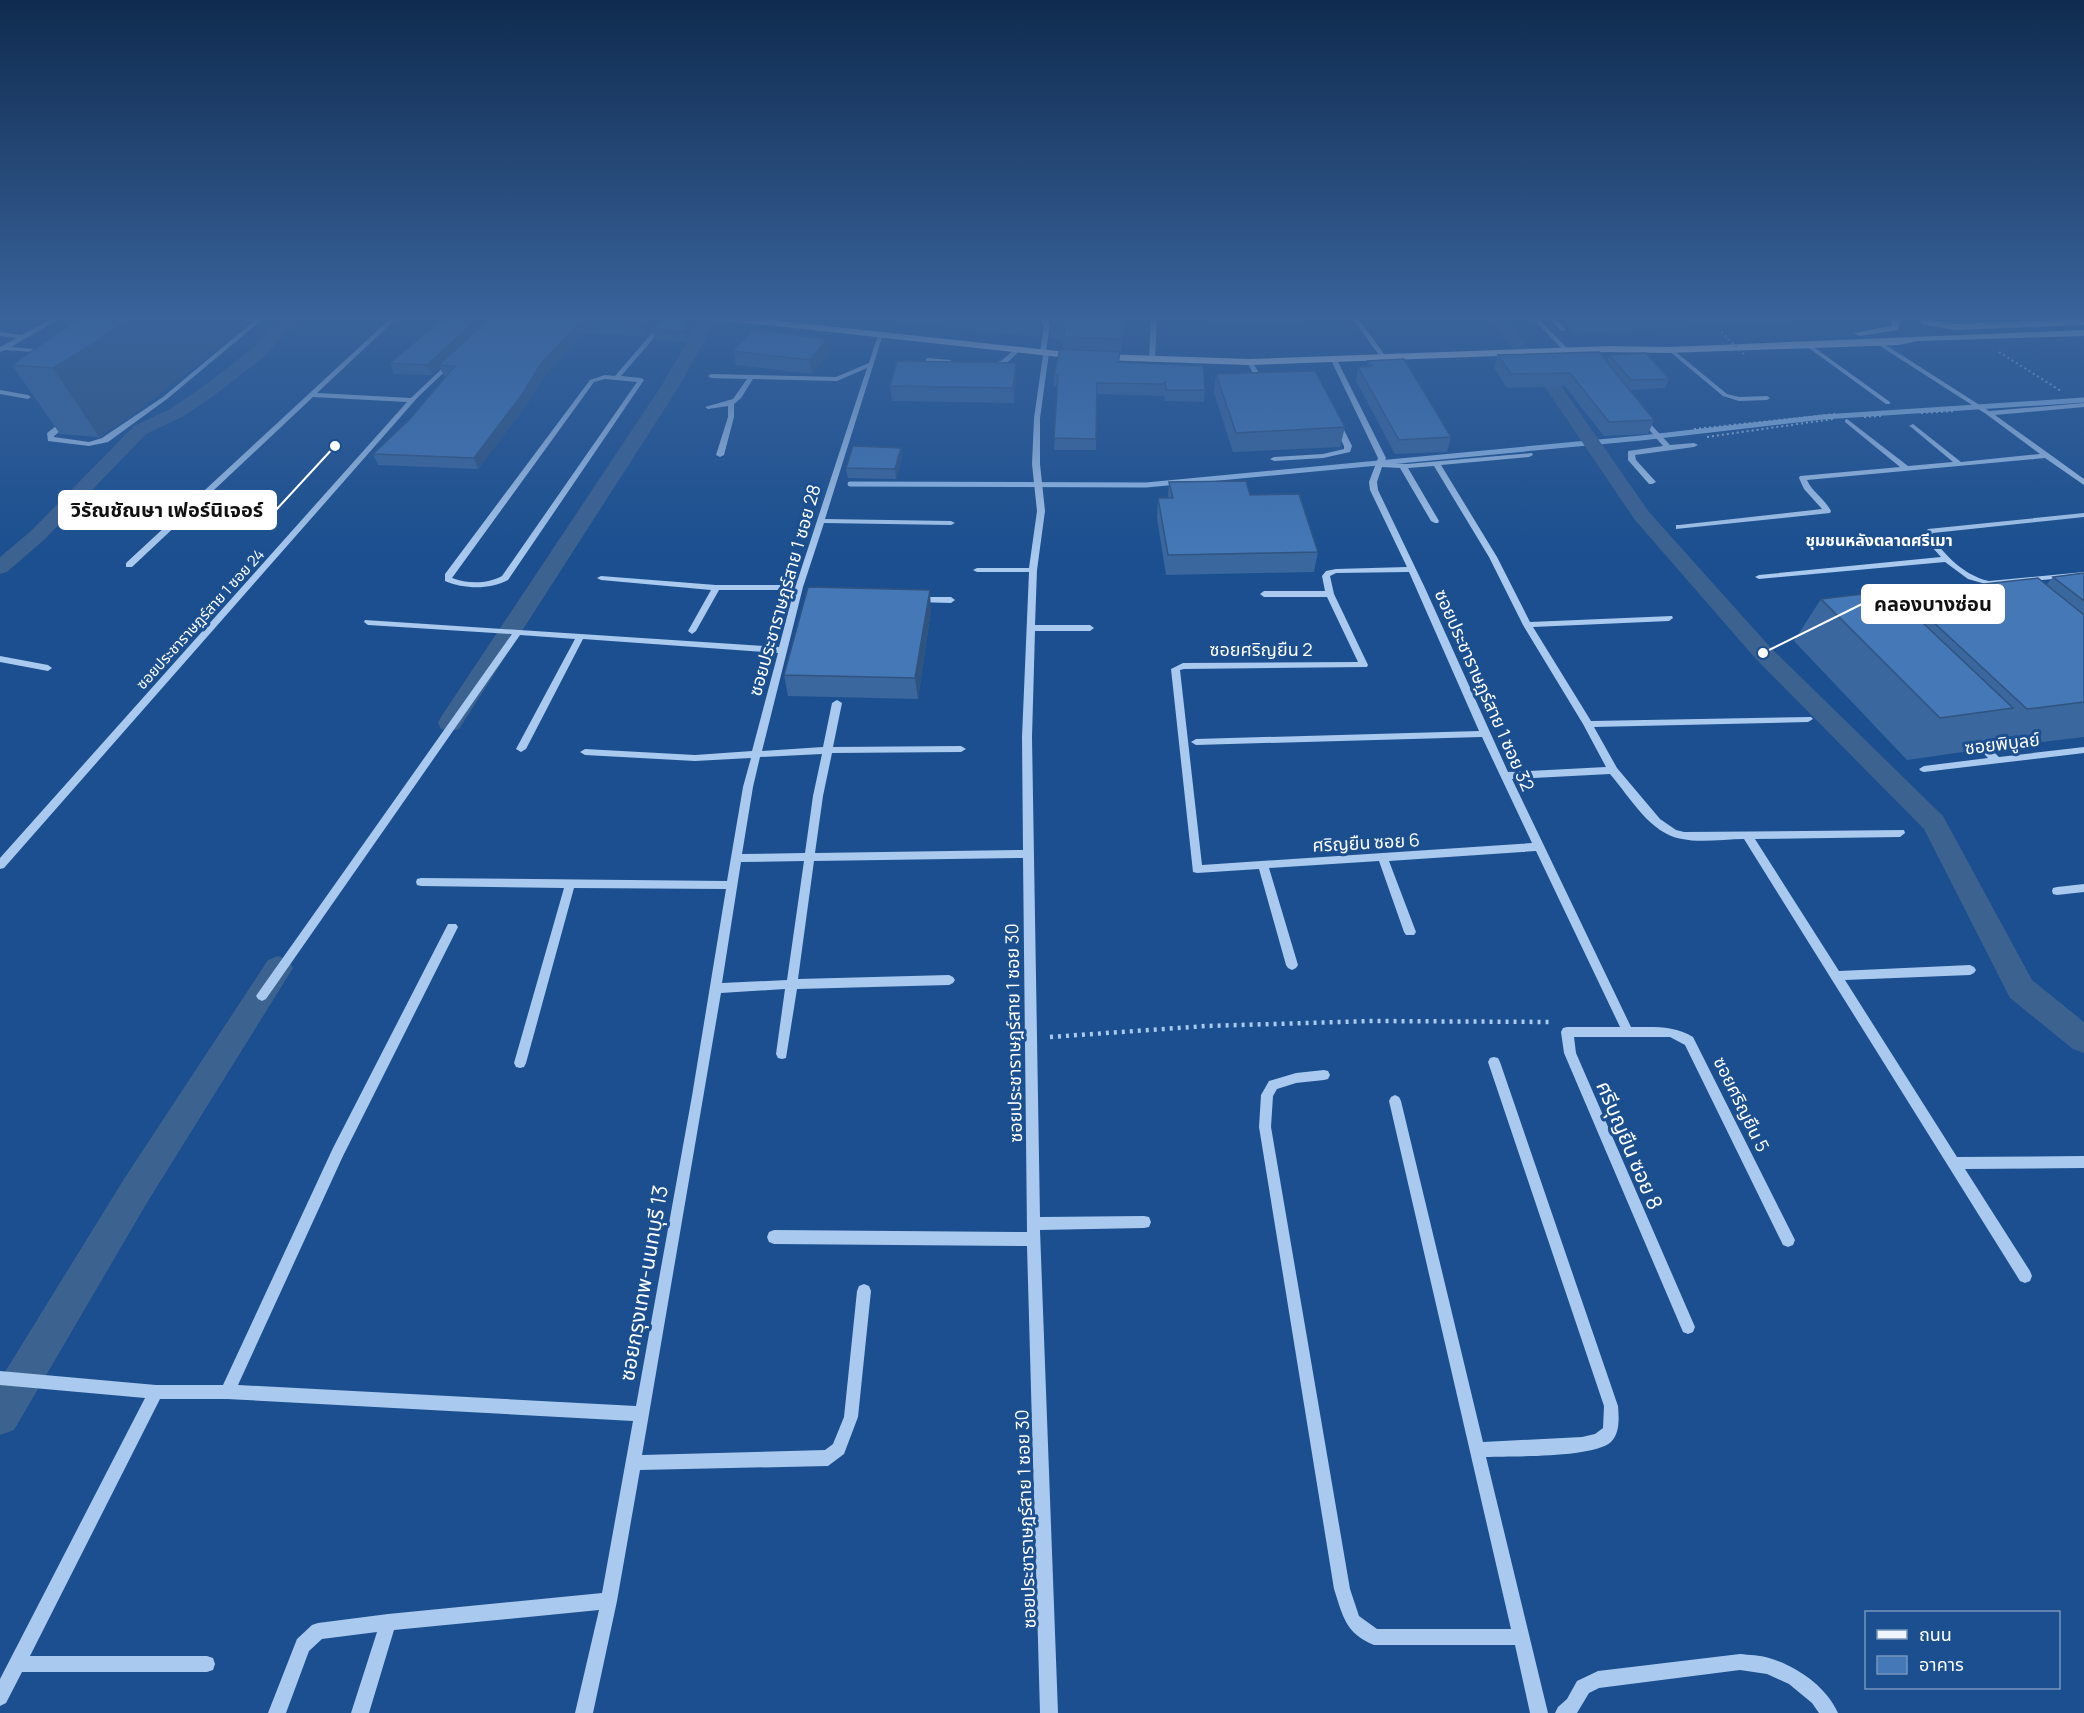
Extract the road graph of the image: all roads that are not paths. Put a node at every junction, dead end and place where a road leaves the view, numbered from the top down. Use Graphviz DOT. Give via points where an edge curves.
graph roads {
  1 [pos="98,397"];
  2 [pos="166,397"];
  3 [pos="308,397"];
  4 [pos="350,397"];
  5 [pos="415,397"];
  6 [pos="580,397"];
  7 [pos="629,397"];
  8 [pos="739,397"];
  9 [pos="861,397"];
  10 [pos="1039,397"];
  11 [pos="1351,397"];
  12 [pos="1732,397"];
  13 [pos="1880,397"];
  14 [pos="1963,397"];
  15 [pos="1767,398"];
  16 [pos="412,400"];
  17 [pos="1888,403"];
  18 [pos="731,405"];
  19 [pos="2084,405"];
  20 [pos="708,407"];
  21 [pos="1982,409"];
  22 [pos="1640,414"];
  23 [pos="1844,418"];
  24 [pos="1335,419"];
  25 [pos="1913,426"];
  26 [pos="1697,441"];
  27 [pos="1668,447"];
  28 [pos="720,454"];
  29 [pos="1529,455"];
  30 [pos="2047,456"];
  31 [pos="1274,459"];
  32 [pos="1381,462"];
  33 [pos="1436,463"];
  34 [pos="1960,464"];
  35 [pos="1403,466"];
  36 [pos="1906,468"];
  37 [pos="1652,482"];
  38 [pos="2084,483"];
  39 [pos="2084,515"];
  40 [pos="821,521"];
  41 [pos="1435,521"];
  42 [pos="951,523"];
  43 [pos="1679,527"];
  44 [pos="1947,559"];
  45 [pos="129,565"];
  46 [pos="1412,569"];
  47 [pos="977,570"];
  48 [pos="1033,570"];
  49 [pos="2084,574"];
  50 [pos="1759,577"];
  51 [pos="601,578"];
  52 [pos="799,587"];
  53 [pos="716,588"];
  54 [pos="1264,594"];
  55 [pos="1330,594"];
  56 [pos="798,597"];
  57 [pos="809,598"];
  58 [pos="904,599"];
  59 [pos="951,600"];
  60 [pos="1669,618"];
  61 [pos="368,622"];
  62 [pos="1527,625"];
  63 [pos="1032,627"];
  64 [pos="1090,628"];
  65 [pos="692,631"];
  66 [pos="514,632"];
  67 [pos="580,637"];
  68 [pos="782,650"];
  69 [pos="0,659"];
  70 [pos="48,668"];
  71 [pos="837,703"];
  72 [pos="1808,719"];
  73 [pos="1588,724"];
  74 [pos="1964,728"];
  75 [pos="1485,734"];
  76 [pos="1196,742"];
  77 [pos="521,749"];
  78 [pos="961,749"];
  79 [pos="826,750"];
  80 [pos="2084,750"];
  81 [pos="585,752"];
  82 [pos="756,753"];
  83 [pos="1996,760"];
  84 [pos="1923,769"];
  85 [pos="1613,770"];
  86 [pos="1506,776"];
  87 [pos="1900,833"];
  88 [pos="1747,835"];
  89 [pos="1538,847"];
  90 [pos="1028,854"];
  91 [pos="811,856"];
  92 [pos="737,858"];
  93 [pos="1383,858"];
  94 [pos="0,865"];
  95 [pos="1263,865"];
  96 [pos="1197,869"];
  97 [pos="421,882"];
  98 [pos="570,884"];
  99 [pos="732,885"];
  100 [pos="2084,888"];
  101 [pos="2057,891"];
  102 [pos="452,927"];
  103 [pos="1410,932"];
  104 [pos="1292,965"];
  105 [pos="1970,970"];
  106 [pos="1838,976"];
  107 [pos="949,980"];
  108 [pos="793,984"];
  109 [pos="716,988"];
  110 [pos="262,996"];
  111 [pos="1628,1032"];
  112 [pos="782,1054"];
  113 [pos="1494,1062"];
  114 [pos="520,1063"];
  115 [pos="1324,1074"];
  116 [pos="1395,1101"];
  117 [pos="2084,1162"];
  118 [pos="1955,1164"];
  119 [pos="1144,1222"];
  120 [pos="1033,1224"];
  121 [pos="774,1237"];
  122 [pos="1034,1239"];
  123 [pos="1788,1240"];
  124 [pos="2025,1276"];
  125 [pos="864,1291"];
  126 [pos="1688,1328"];
  127 [pos="2,1378"];
  128 [pos="156,1392"];
  129 [pos="226,1392"];
  130 [pos="640,1414"];
  131 [pos="1477,1450"];
  132 [pos="632,1463"];
  133 [pos="609,1601"];
  134 [pos="388,1622"];
  135 [pos="1521,1637"];
  136 [pos="17,1664"];
  137 [pos="207,1664"];
  138 [pos="0,1697"];
  139 [pos="277,1713"];
  140 [pos="360,1713"];
  141 [pos="584,1713"];
  142 [pos="1049,1713"];
  143 [pos="1539,1713"];
  144 [pos="1564,1713"];
  145 [pos="1829,1713"];
  1 -- 2 [label="street" via="50,438 89,444 106,439"];
  3 -- 45 [label="street"];
  4 -- 16 [label="street"];
  5 -- 16 [label="street, ซอยประชาราษฎร์สาย 1 ซอย 24"];
  6 -- 7 [label="street" via="448,579 489,584 505,579"];
  8 -- 18 [label="street"];
  9 -- 40 [label="street, ซอยประชาราษฎร์สาย 1 ซอย 28"];
  10 -- 48 [label="street, ซอยประชาราษฎร์สาย 1 ซอย 30" via="1036,464 1041,511"];
  11 -- 32 [label="street"];
  12 -- 15 [label="street"];
  13 -- 17 [label="street"];
  14 -- 21 [label="street"];
  16 -- 94 [label="street, ซอยประชาราษฎร์สาย 1 ซอย 24"];
  18 -- 20 [label="street"];
  18 -- 28 [label="street"];
  19 -- 21 [label="street"];
  21 -- 30 [label="street"];
  22 -- 27 [label="street"];
  23 -- 36 [label="street"];
  24 -- 31 [label="street" via="1347,450 1323,456"];
  25 -- 34 [label="street"];
  26 -- 27 [label="street"];
  27 -- 37 [label="street" via="1631,453 1632,460"];
  29 -- 33 [label="street"];
  30 -- 34 [label="street"];
  30 -- 38 [label="street"];
  32 -- 35 [label="street"];
  32 -- 46 [label="street, ซอยประชาราษฎร์สาย 1 ซอย 32" via="1374,490"];
  33 -- 35 [label="street"];
  33 -- 62 [label="street" via="1493,557"];
  34 -- 36 [label="street"];
  35 -- 41 [label="street"];
  36 -- 43 [label="street" via="1803,478 1805,487 1827,508 1822,513"];
  39 -- 44 [label="street" via="1931,531 1928,538"];
  40 -- 42 [label="street"];
  40 -- 52 [label="street, ซอยประชาราษฎร์สาย 1 ซอย 28"];
  44 -- 49 [label="street" via="1970,579 1989,583"];
  44 -- 50 [label="street"];
  46 -- 55 [label="street" via="1329,573"];
  46 -- 75 [label="street, ซอยประชาราษฎร์สาย 1 ซอย 32"];
  47 -- 48 [label="street"];
  48 -- 63 [label="street, ซอยประชาราษฎร์สาย 1 ซอย 30"];
  51 -- 53 [label="street"];
  52 -- 53 [label="street"];
  52 -- 56 [label="street, ซอยประชาราษฎร์สาย 1 ซอย 28"];
  53 -- 65 [label="street"];
  54 -- 55 [label="street"];
  55 -- 96 [label="street, ซอยศริญยืน 2" via="1364,665 1175,669"];
  56 -- 57 [label="street"];
  56 -- 68 [label="street, ซอยประชาราษฎร์สาย 1 ซอย 28"];
  58 -- 59 [label="street"];
  60 -- 62 [label="street"];
  61 -- 66 [label="street"];
  62 -- 73 [label="street"];
  63 -- 64 [label="street"];
  63 -- 90 [label="street, ซอยประชาราษฎร์สาย 1 ซอย 30" via="1027,737"];
  66 -- 67 [label="street"];
  66 -- 110 [label="street"];
  67 -- 68 [label="street"];
  67 -- 77 [label="street"];
  68 -- 82 [label="street, ซอยประชาราษฎร์สาย 1 ซอย 28"];
  69 -- 70 [label="street"];
  71 -- 79 [label="street"];
  72 -- 73 [label="street"];
  73 -- 85 [label="street"];
  74 -- 83 [label="street"];
  75 -- 76 [label="street"];
  75 -- 86 [label="street, ซอยประชาราษฎร์สาย 1 ซอย 32"];
  78 -- 79 [label="street"];
  79 -- 82 [label="street"];
  79 -- 91 [label="street"];
  80 -- 83 [label="street, ซอยพิบูลย์"];
  81 -- 82 [label="street" via="695,758"];
  82 -- 92 [label="street, ซอยประชาราษฎร์สาย 1 ซอย 28"];
  83 -- 84 [label="street, ซอยพิบูลย์"];
  85 -- 86 [label="street"];
  85 -- 88 [label="street" via="1664,829 1684,836"];
  86 -- 89 [label="street, ซอยประชาราษฎร์สาย 1 ซอย 32"];
  87 -- 88 [label="street"];
  88 -- 106 [label="street"];
  89 -- 93 [label="street, ศริญยืน ซอย 6"];
  89 -- 111 [label="street, ซอยประชาราษฎร์สาย 1 ซอย 32"];
  90 -- 91 [label="street"];
  90 -- 120 [label="street, ซอยประชาราษฎร์สาย 1 ซอย 30"];
  91 -- 92 [label="street"];
  91 -- 108 [label="street"];
  92 -- 99 [label="street, ซอยกรุงเทพ-นนทบุรี 13"];
  93 -- 95 [label="street, ศริญยืน ซอย 6"];
  93 -- 103 [label="street"];
  95 -- 96 [label="street, ศริญยืน ซอย 6"];
  95 -- 104 [label="street"];
  97 -- 98 [label="street"];
  98 -- 99 [label="street"];
  98 -- 114 [label="street"];
  99 -- 109 [label="street, ซอยกรุงเทพ-นนทบุรี 13"];
  100 -- 101 [label="street"];
  102 -- 129 [label="street" via="338,1152"];
  105 -- 106 [label="street"];
  106 -- 118 [label="street"];
  107 -- 108 [label="street"];
  108 -- 109 [label="street"];
  108 -- 112 [label="street"];
  109 -- 130 [label="street, ซอยกรุงเทพ-นนทบุรี 13"];
  111 -- 123 [label="street, ซอยศริญยืน 5" via="1670,1032 1689,1041"];
  111 -- 126 [label="street, ศรีบุญยืน ซอย 8" via="1567,1032 1569,1053"];
  113 -- 131 [label="street" via="1611,1406 1612,1425 1610,1433 1598,1442 1582,1445"];
  115 -- 135 [label="street" via="1273,1085 1268,1095 1265,1127 1342,1589 1353,1621 1374,1637"];
  116 -- 131 [label="street"];
  117 -- 118 [label="street"];
  118 -- 124 [label="street"];
  119 -- 120 [label="street"];
  120 -- 122 [label="street, ซอยประชาราษฎร์สาย 1 ซอย 30"];
  121 -- 122 [label="street"];
  122 -- 142 [label="street, ซอยประชาราษฎร์สาย 1 ซอย 30"];
  125 -- 132 [label="street" via="851,1417 840,1449 828,1458"];
  127 -- 128 [label="street"];
  128 -- 129 [label="street"];
  128 -- 136 [label="street"];
  129 -- 130 [label="street"];
  130 -- 132 [label="street, ซอยกรุงเทพ-นนทบุรี 13"];
  131 -- 135 [label="street"];
  132 -- 133 [label="street, ซอยกรุงเทพ-นนทบุรี 13"];
  133 -- 134 [label="street"];
  133 -- 141 [label="street, ซอยกรุงเทพ-นนทบุรี 13"];
  134 -- 139 [label="street" via="318,1631 303,1645"];
  134 -- 140 [label="street"];
  135 -- 143 [label="street"];
  136 -- 137 [label="street"];
  136 -- 138 [label="street"];
  144 -- 145 [label="street" via="1583,1687 1598,1680 1740,1662 1768,1666 1796,1678"];
}
